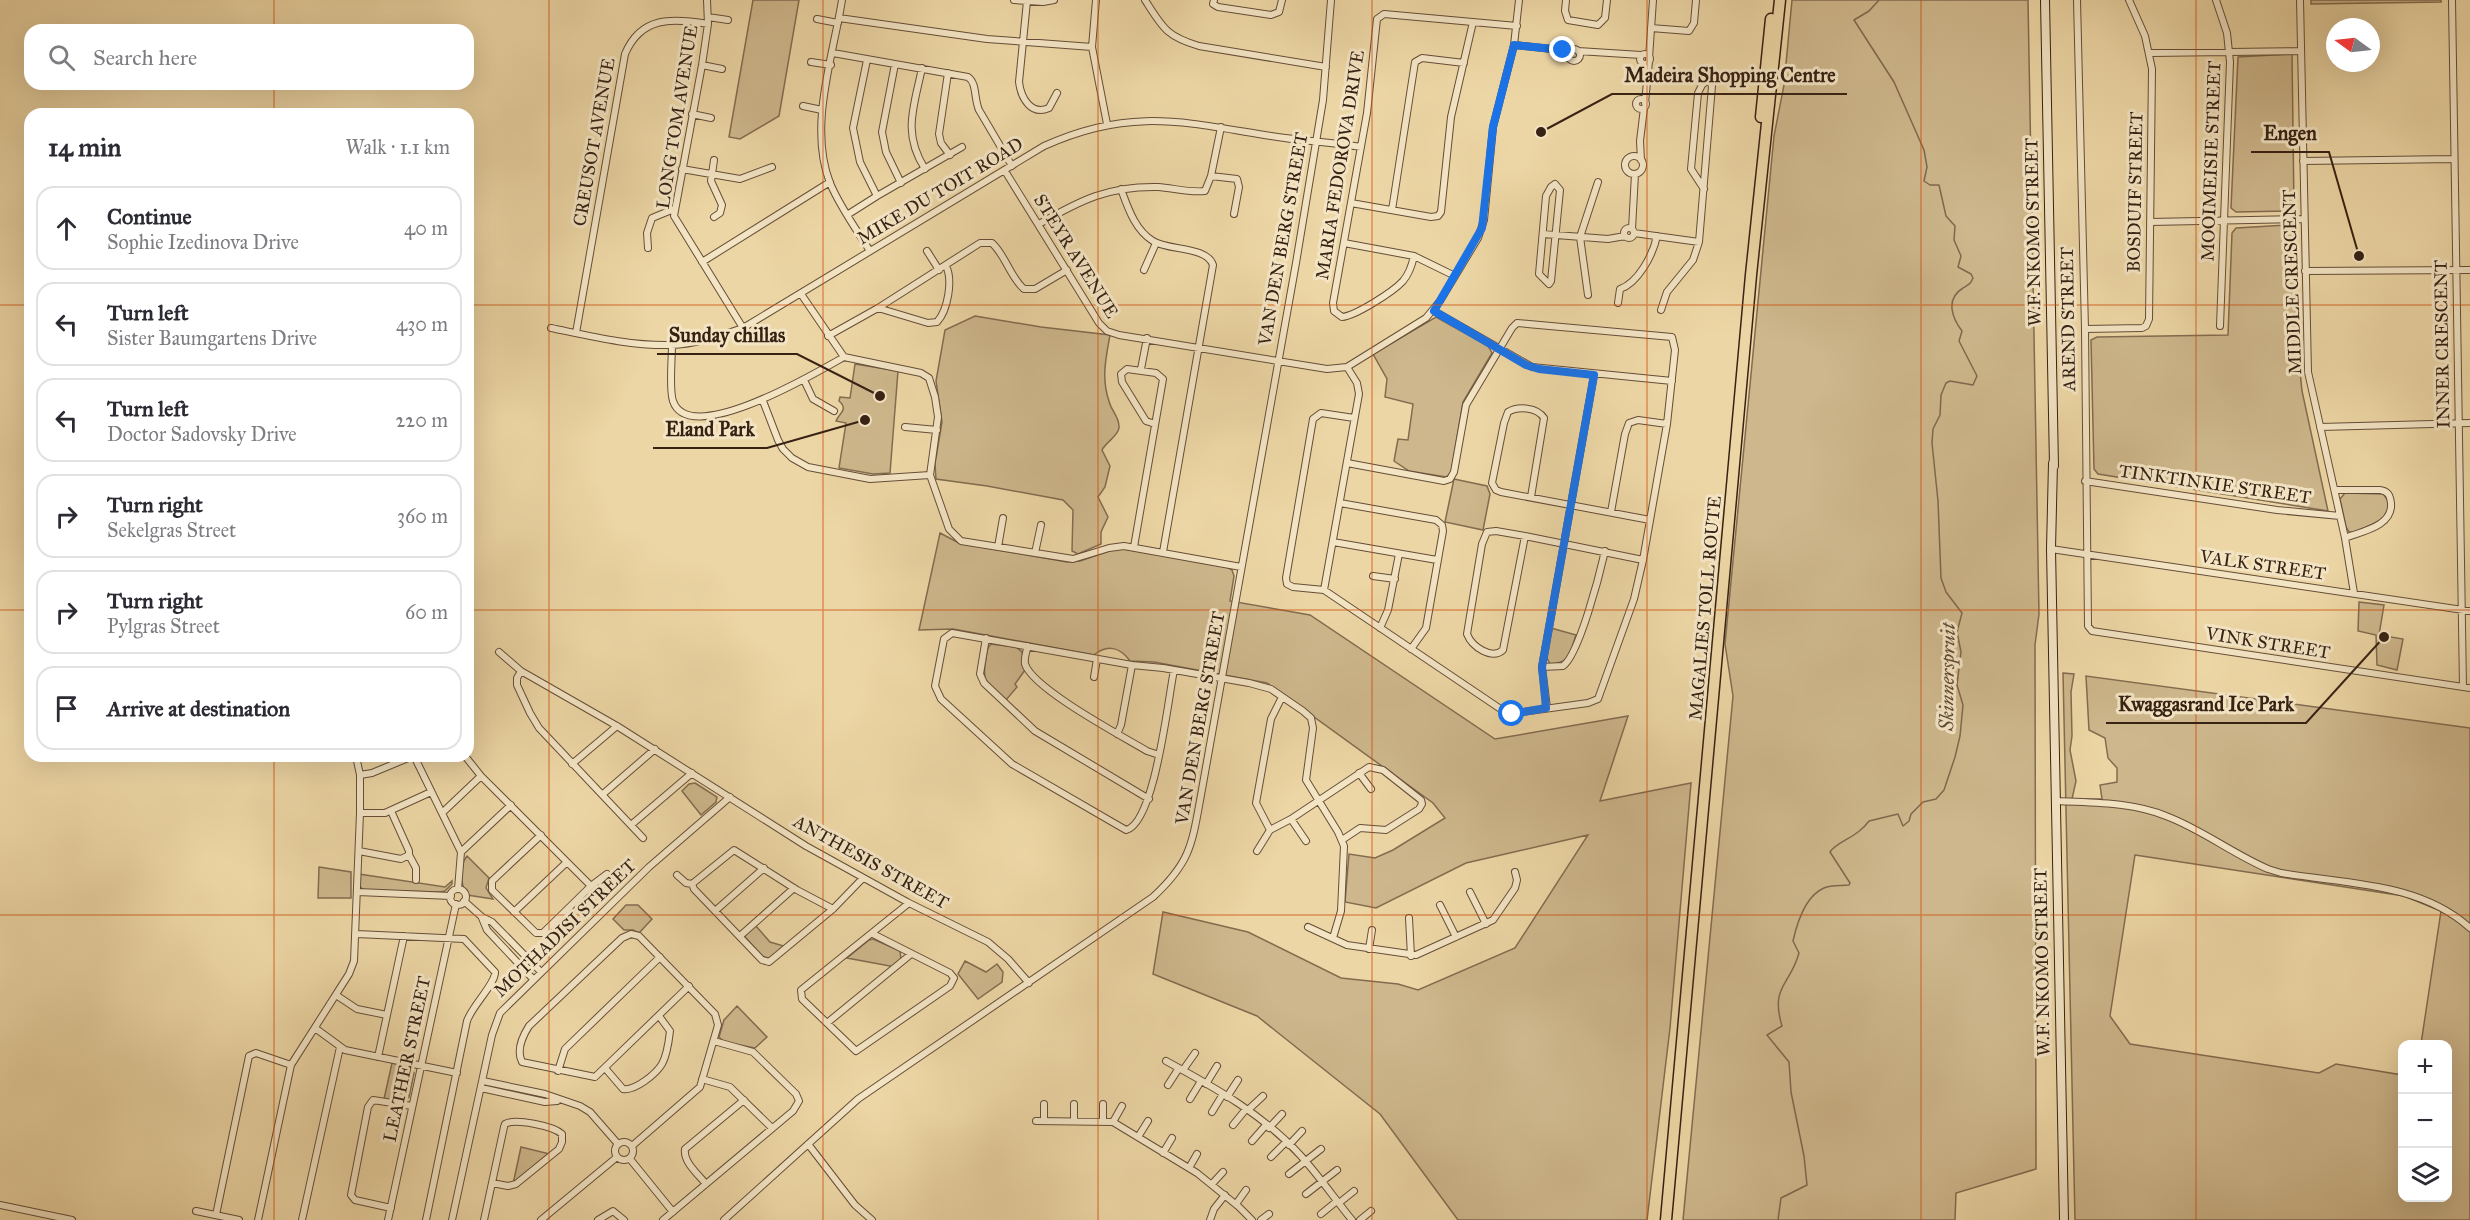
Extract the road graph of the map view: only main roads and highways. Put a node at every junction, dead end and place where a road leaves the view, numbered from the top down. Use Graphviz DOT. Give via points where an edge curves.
graph roads {
  1 [pos="1772,0"];
  2 [pos="1779,0"];
  3 [pos="2045,0"];
  4 [pos="1660,1220"];
  5 [pos="1666,1220"];
  6 [pos="2064,1220"];
  1 -- 4 [label="highway, MAGALIES TOLL ROUTE"];
  2 -- 5 [label="highway, MAGALIES TOLL ROUTE"];
  3 -- 6 [label="main road, W.F. NKOMO STREET"];
}
